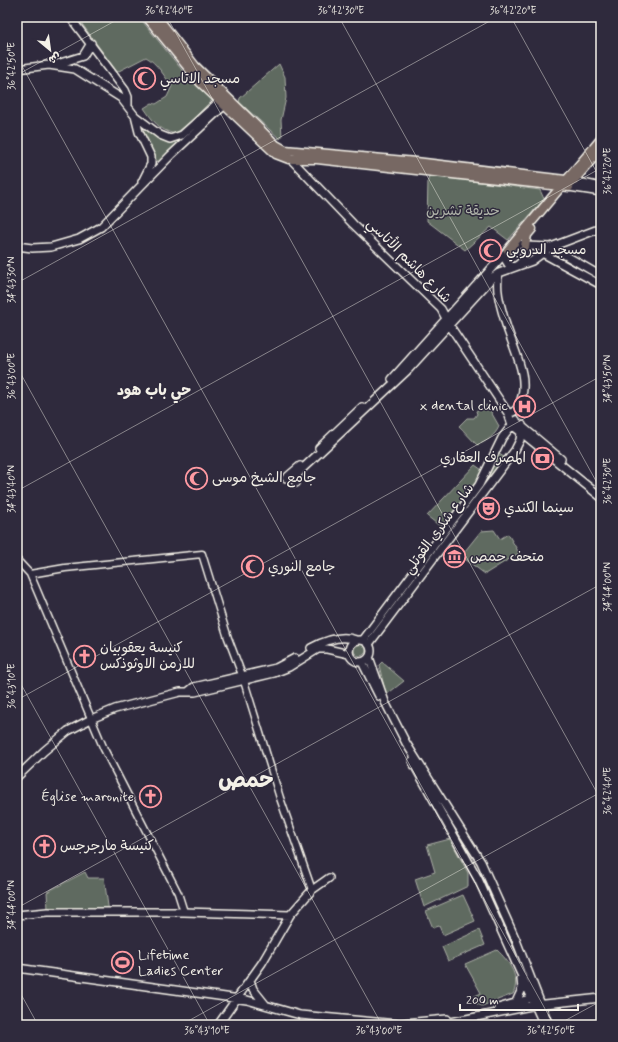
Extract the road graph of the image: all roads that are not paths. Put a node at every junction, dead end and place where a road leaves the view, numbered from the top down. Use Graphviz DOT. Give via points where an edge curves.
graph roads {
  1 [pos="70,17"];
  2 [pos="147,17"];
  3 [pos="157,17"];
  4 [pos="91,43"];
  5 [pos="53,65"];
  6 [pos="17,69"];
  7 [pos="225,100"];
  8 [pos="128,105"];
  9 [pos="135,116"];
  10 [pos="601,139"];
  11 [pos="601,149"];
  12 [pos="289,155"];
  13 [pos="151,157"];
  14 [pos="158,169"];
  15 [pos="568,183"];
  16 [pos="601,187"];
  17 [pos="138,189"];
  18 [pos="601,192"];
  19 [pos="601,228"];
  20 [pos="17,246"];
  21 [pos="525,246"];
  22 [pos="551,247"];
  23 [pos="508,250"];
  24 [pos="544,254"];
  25 [pos="516,266"];
  26 [pos="499,273"];
  27 [pos="601,276"];
  28 [pos="601,285"];
  29 [pos="448,322"];
  30 [pos="517,410"];
  31 [pos="508,413"];
  32 [pos="514,423"];
  33 [pos="521,428"];
  34 [pos="506,431"];
  35 [pos="520,440"];
  36 [pos="286,478"];
  37 [pos="296,483"];
  38 [pos="601,492"];
  39 [pos="601,497"];
  40 [pos="17,560"];
  41 [pos="30,574"];
  42 [pos="340,638"];
  43 [pos="359,640"];
  44 [pos="369,644"];
  45 [pos="336,651"];
  46 [pos="349,654"];
  47 [pos="369,657"];
  48 [pos="362,662"];
  49 [pos="243,678"];
  50 [pos="91,719"];
  51 [pos="17,777"];
  52 [pos="329,878"];
  53 [pos="312,890"];
  54 [pos="184,912"];
  55 [pos="17,915"];
  56 [pos="290,915"];
  57 [pos="17,968"];
  58 [pos="520,973"];
  59 [pos="250,980"];
  60 [pos="601,998"];
  61 [pos="236,1000"];
  62 [pos="537,1001"];
  63 [pos="265,1004"];
  64 [pos="515,1004"];
  65 [pos="396,1024"];
  66 [pos="405,1024"];
  67 [pos="218,1025"];
  68 [pos="375,1025"];
  69 [pos="436,1025"];
  70 [pos="544,1025"];
  71 [pos="549,1025"];
  1 -- 4 [label="main road"];
  2 -- 7 [label="highway" via="182,62"];
  3 -- 7 [label="highway" via="194,66"];
  4 -- 5 [label="main road" via="83,56"];
  4 -- 8 [label="main road" via="125,90"];
  5 -- 6 [label="main road"];
  5 -- 8 [label="main road" via="75,69"];
  7 -- 9 [label="main road" via="176,138 170,139 160,135"];
  7 -- 12 [label="highway"];
  7 -- 14 [label="main road"];
  8 -- 9 [label="main road"];
  9 -- 13 [label="main road" via="139,132"];
  10 -- 15 [label="highway"];
  11 -- 15 [label="highway"];
  12 -- 15 [label="highway" via="416,162"];
  12 -- 29 [label="main road, شارع هاشم الأتاسي" via="353,224 441,309"];
  13 -- 14 [label="main road"];
  13 -- 17 [label="main road" via="151,164"];
  14 -- 17 [label="main road"];
  15 -- 16 [label="main road"];
  15 -- 18 [label="main road"];
  15 -- 21 [label="highway" via="527,235"];
  15 -- 23 [label="highway"];
  17 -- 20 [label="main road" via="105,224 78,239 42,248"];
  19 -- 22 [label="main road"];
  21 -- 22 [label="main road"];
  21 -- 23 [label="main road" via="520,244"];
  21 -- 25 [label="main road" via="524,256"];
  22 -- 24 [label="main road"];
  22 -- 27 [label="main road"];
  23 -- 25 [label="main road" via="505,259 508,264"];
  23 -- 29 [label="main road"];
  24 -- 25 [label="main road"];
  24 -- 28 [label="main road"];
  25 -- 26 [label="main road"];
  26 -- 29 [label="main road"];
  26 -- 30 [label="main road" via="496,282 504,319 523,378 523,391"];
  29 -- 31 [label="main road, شارع هاشم الأتاسي"];
  29 -- 36 [label="main road" via="387,384"];
  29 -- 37 [label="main road" via="409,369 301,470 296,476"];
  30 -- 31 [label="main road"];
  30 -- 32 [label="main road"];
  31 -- 32 [label="main road, شارع هاشم الأتاسي"];
  32 -- 33 [label="main road"];
  32 -- 34 [label="main road, شارع شكري القوتلي"];
  33 -- 35 [label="main road"];
  33 -- 38 [label="main road"];
  33 -- 39 [label="main road"];
  34 -- 35 [label="main road" via="517,434"];
  34 -- 43 [label="main road, شارع شكري القوتلي" via="479,485"];
  35 -- 44 [label="main road, شارع شكري القوتلي"];
  40 -- 41 [label="street"];
  41 -- 49 [label="street" via="64,568 202,554"];
  41 -- 50 [label="street"];
  42 -- 43 [label="main road"];
  42 -- 45 [label="main road"];
  42 -- 49 [label="main road" via="319,644 282,665"];
  43 -- 44 [label="main road"];
  43 -- 46 [label="main road" via="349,646"];
  44 -- 47 [label="main road"];
  45 -- 46 [label="main road"];
  45 -- 49 [label="main road" via="318,650 284,670"];
  46 -- 48 [label="main road" via="354,661"];
  47 -- 48 [label="main road"];
  47 -- 62 [label="main road" via="385,702 406,743 481,862 501,905"];
  48 -- 58 [label="main road" via="401,742 478,879"];
  49 -- 50 [label="main road" via="195,692 189,691 134,704"];
  49 -- 53 [label="street"];
  50 -- 51 [label="main road" via="68,731"];
  50 -- 54 [label="street" via="178,894"];
  52 -- 53 [label="main road"];
  53 -- 56 [label="main road"];
  54 -- 55 [label="main road" via="46,912"];
  54 -- 56 [label="main road"];
  56 -- 59 [label="main road"];
  57 -- 61 [label="main road"];
  58 -- 62 [label="main road"];
  58 -- 64 [label="main road" via="522,989"];
  59 -- 61 [label="main road"];
  59 -- 63 [label="main road" via="253,989"];
  60 -- 62 [label="main road"];
  61 -- 63 [label="main road"];
  61 -- 67 [label="main road"];
  61 -- 68 [label="main road" via="244,1005 268,1009 298,1019"];
  62 -- 64 [label="main road"];
  62 -- 69 [label="main road"];
  62 -- 70 [label="main road"];
  62 -- 71 [label="main road"];
  63 -- 65 [label="main road" via="300,1015"];
  64 -- 66 [label="main road" via="454,1018"];
  65 -- 66 [label="main road"];
}
